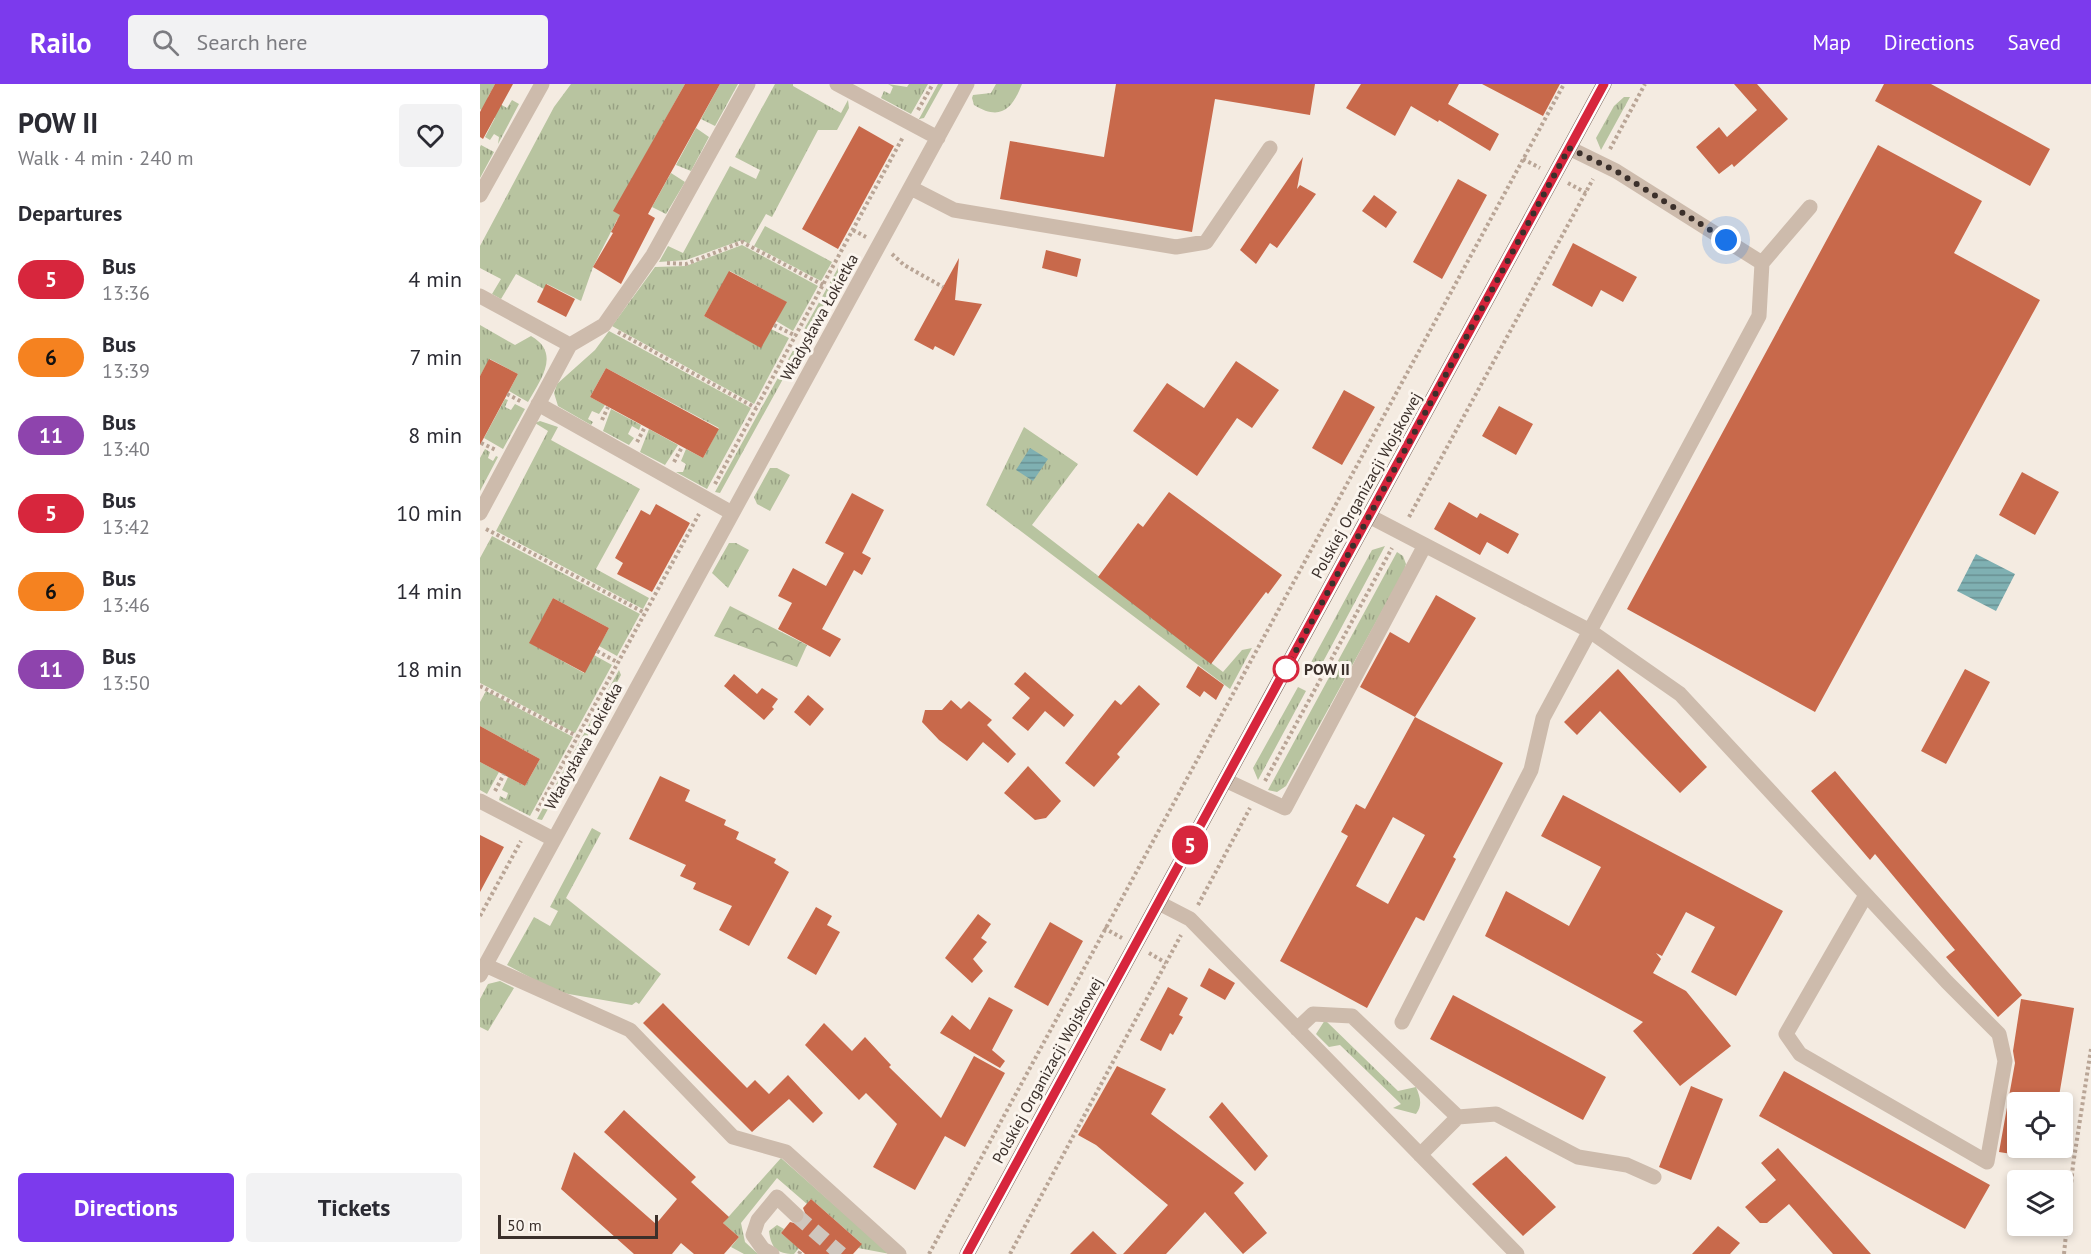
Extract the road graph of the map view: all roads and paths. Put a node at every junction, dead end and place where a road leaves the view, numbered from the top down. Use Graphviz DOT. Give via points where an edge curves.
graph roads {
  1 [pos="542,84"];
  2 [pos="748,84"];
  3 [pos="837,84"];
  4 [pos="967,84"];
  5 [pos="1564,84"];
  6 [pos="1604,84"];
  7 [pos="1645,84"];
  8 [pos="938,138"];
  9 [pos="1270,148"];
  10 [pos="1569,148"];
  11 [pos="1602,163"];
  12 [pos="911,188"];
  13 [pos="480,195"];
  14 [pos="1810,207"];
  15 [pos="854,230"];
  16 [pos="880,244"];
  17 [pos="648,262"];
  18 [pos="1762,263"];
  19 [pos="823,285"];
  20 [pos="943,287"];
  21 [pos="480,296"];
  22 [pos="604,325"];
  23 [pos="774,325"];
  24 [pos="796,336"];
  25 [pos="570,345"];
  26 [pos="538,404"];
  27 [pos="756,408"];
  28 [pos="480,513"];
  29 [pos="732,513"];
  30 [pos="1369,516"];
  31 [pos="480,525"];
  32 [pos="1401,532"];
  33 [pos="1425,545"];
  34 [pos="645,613"];
  35 [pos="1590,630"];
  36 [pos="597,651"];
  37 [pos="618,662"];
  38 [pos="480,686"];
  39 [pos="577,736"];
  40 [pos="1225,780"];
  41 [pos="1257,795"];
  42 [pos="480,801"];
  43 [pos="553,839"];
  44 [pos="1866,895"];
  45 [pos="1159,903"];
  46 [pos="1190,919"];
  47 [pos="483,970"];
  48 [pos="1402,1022"];
  49 [pos="1298,1029"];
  50 [pos="2091,1049"];
  51 [pos="1458,1117"];
  52 [pos="1420,1155"];
  53 [pos="1654,1177"];
  54 [pos="796,1215"];
  55 [pos="772,1254"];
  56 [pos="899,1254"];
  57 [pos="929,1254"];
  58 [pos="967,1254"];
  59 [pos="1010,1254"];
  60 [pos="1517,1254"];
  61 [pos="2064,1254"];
  1 -- 13 [label="street"];
  2 -- 17 [label="street"];
  3 -- 8 [label="street"];
  4 -- 8 [label="street, Władysława Łokietka"];
  5 -- 57 [label="path"];
  6 -- 10 [label="main road, Polskiej Organizacji Wojskowej"];
  7 -- 11 [label="path"];
  8 -- 12 [label="street, Władysława Łokietka"];
  9 -- 12 [label="street" via="1206,242 1176,247 954,210"];
  10 -- 11 [label="street"];
  10 -- 30 [label="main road, Polskiej Organizacji Wojskowej"];
  11 -- 18 [label="street"];
  11 -- 32 [label="path"];
  12 -- 16 [label="street, Władysława Łokietka"];
  14 -- 18 [label="street"];
  15 -- 16 [label="path"];
  16 -- 20 [label="path" via="904,265"];
  16 -- 29 [label="street, Władysława Łokietka"];
  17 -- 19 [label="path" via="686,264 742,242"];
  17 -- 22 [label="street"];
  18 -- 35 [label="street" via="1759,316"];
  21 -- 25 [label="street"];
  22 -- 25 [label="street"];
  22 -- 27 [label="path"];
  23 -- 24 [label="path"];
  25 -- 26 [label="street"];
  26 -- 28 [label="street"];
  26 -- 29 [label="street"];
  29 -- 43 [label="street, Władysława Łokietka"];
  30 -- 32 [label="street"];
  30 -- 40 [label="main road, Polskiej Organizacji Wojskowej"];
  31 -- 34 [label="path"];
  32 -- 33 [label="street"];
  32 -- 41 [label="path"];
  33 -- 35 [label="street"];
  33 -- 41 [label="street" via="1285,808"];
  35 -- 44 [label="street" via="1680,694"];
  35 -- 48 [label="street" via="1543,718 1531,770"];
  36 -- 37 [label="path"];
  38 -- 39 [label="path"];
  40 -- 41 [label="street"];
  40 -- 45 [label="main road, Polskiej Organizacji Wojskowej"];
  41 -- 46 [label="path"];
  42 -- 43 [label="street, Władysława Łokietka"];
  43 -- 47 [label="street, Władysława Łokietka"];
  44 -- 44 [label="street" via="1786,1034 1800,1054 1987,1162 2005,1061 1999,1034"];
  45 -- 46 [label="street"];
  45 -- 58 [label="main road, Polskiej Organizacji Wojskowej"];
  46 -- 49 [label="street"];
  46 -- 59 [label="path"];
  47 -- 56 [label="street" via="630,1030 733,1137 786,1152"];
  49 -- 51 [label="street" via="1313,1014 1352,1016"];
  49 -- 52 [label="street"];
  50 -- 61 [label="path"];
  51 -- 52 [label="street"];
  51 -- 53 [label="street" via="1496,1114 1578,1157 1627,1165"];
  52 -- 60 [label="street"];
  54 -- 55 [label="street" via="777,1197 758,1220 753,1235"];
}
